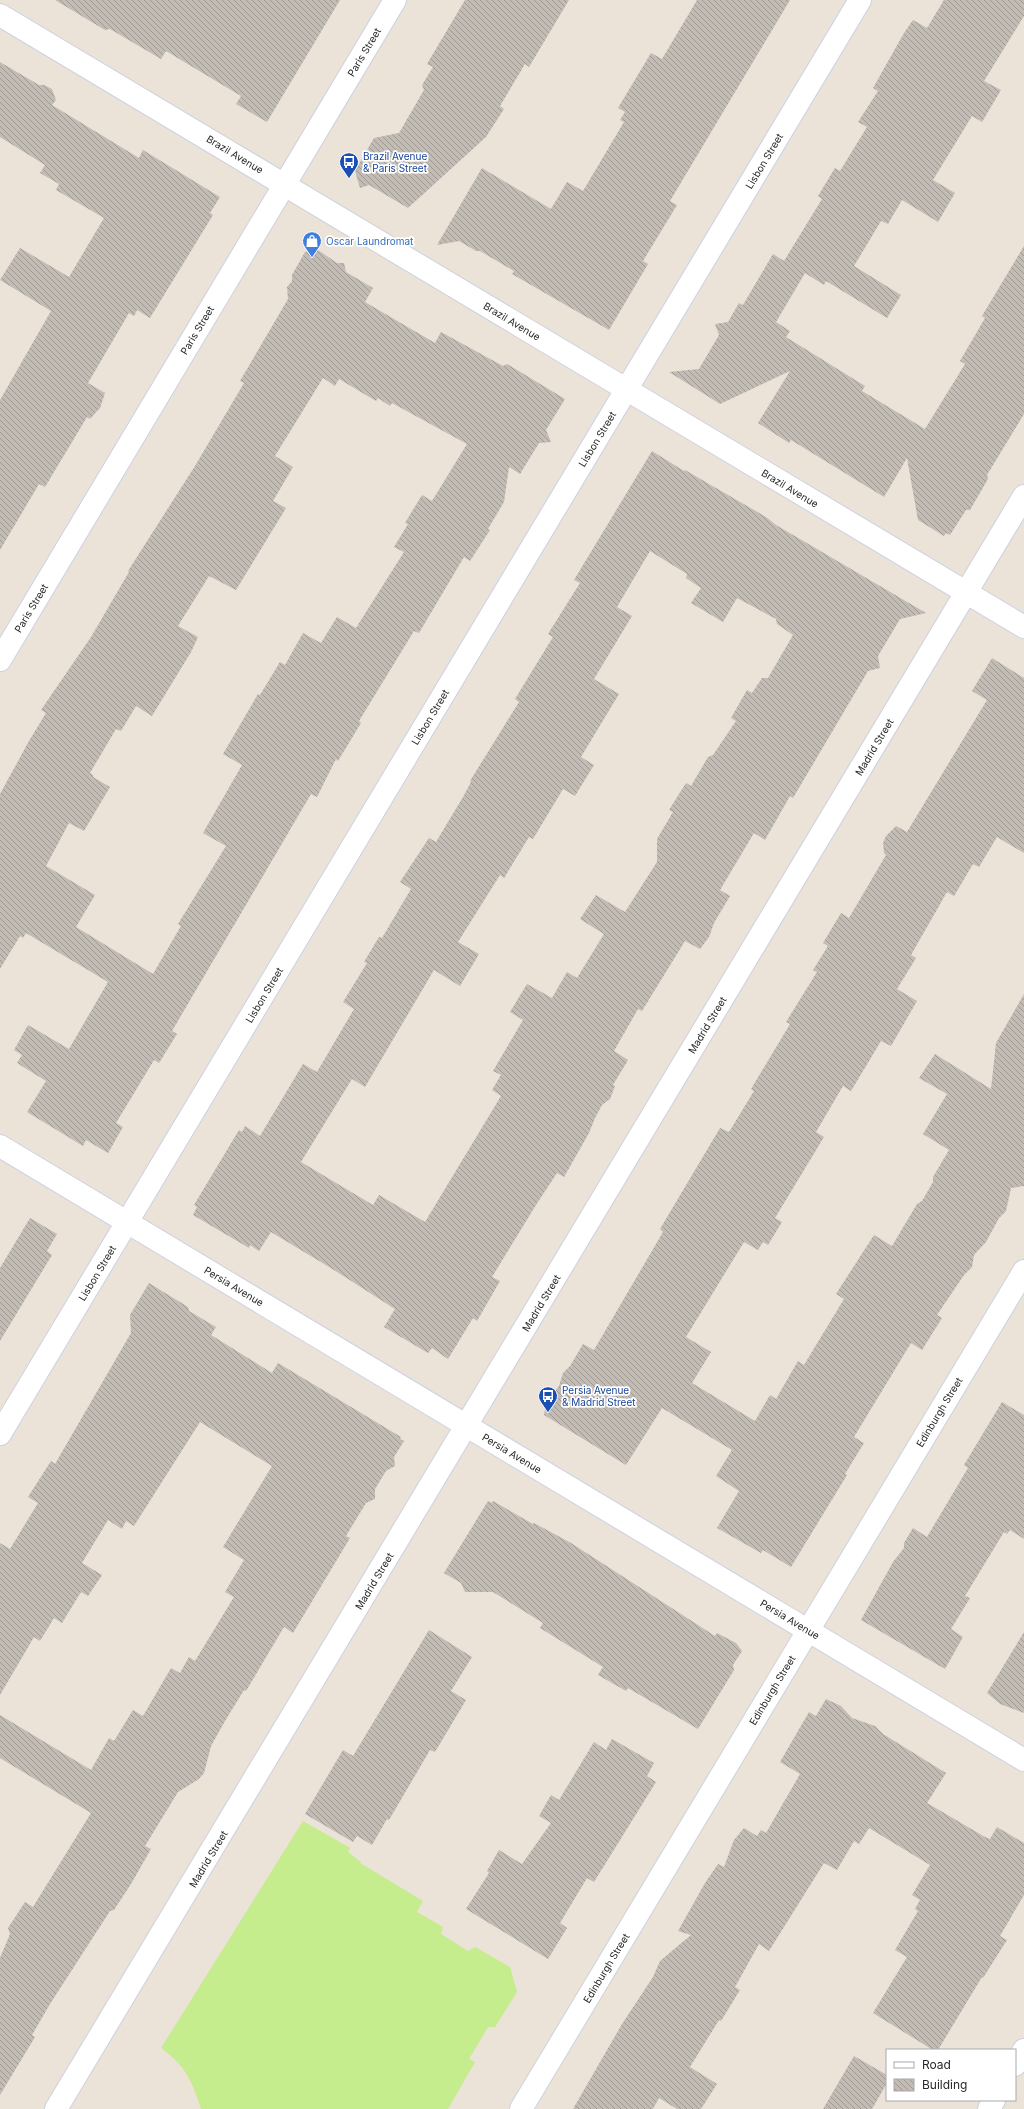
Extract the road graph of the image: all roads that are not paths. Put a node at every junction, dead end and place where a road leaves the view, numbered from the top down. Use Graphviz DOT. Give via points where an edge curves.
graph roads {
  1 [pos="395,0"];
  2 [pos="860,0"];
  3 [pos="0,14"];
  4 [pos="285,183"];
  5 [pos="626,390"];
  6 [pos="1024,496"];
  7 [pos="966,593"];
  8 [pos="1024,627"];
  9 [pos="0,660"];
  10 [pos="0,1146"];
  11 [pos="128,1222"];
  12 [pos="1024,1271"];
  13 [pos="467,1426"];
  14 [pos="0,1434"];
  15 [pos="808,1629"];
  16 [pos="1024,1760"];
  17 [pos="1024,2050"];
  18 [pos="1016,2063"];
  19 [pos="56,2109"];
  20 [pos="521,2109"];
  1 -- 4 [label="street, Paris Street"];
  2 -- 5 [label="street, Lisbon Street"];
  3 -- 4 [label="street, Brazil Avenue"];
  4 -- 5 [label="street, Brazil Avenue"];
  4 -- 9 [label="street, Paris Street"];
  5 -- 7 [label="street, Brazil Avenue"];
  5 -- 11 [label="street, Lisbon Street"];
  6 -- 7 [label="street, Madrid Street"];
  7 -- 8 [label="street, Brazil Avenue"];
  7 -- 13 [label="street, Madrid Street"];
  10 -- 11 [label="street, Persia Avenue"];
  11 -- 13 [label="street, Persia Avenue"];
  11 -- 14 [label="street, Lisbon Street"];
  12 -- 15 [label="street, Edinburgh Street"];
  13 -- 15 [label="street, Persia Avenue"];
  13 -- 19 [label="street, Madrid Street"];
  15 -- 16 [label="street, Persia Avenue"];
  15 -- 20 [label="street, Edinburgh Street"];
  17 -- 18 [label="street"];
}
